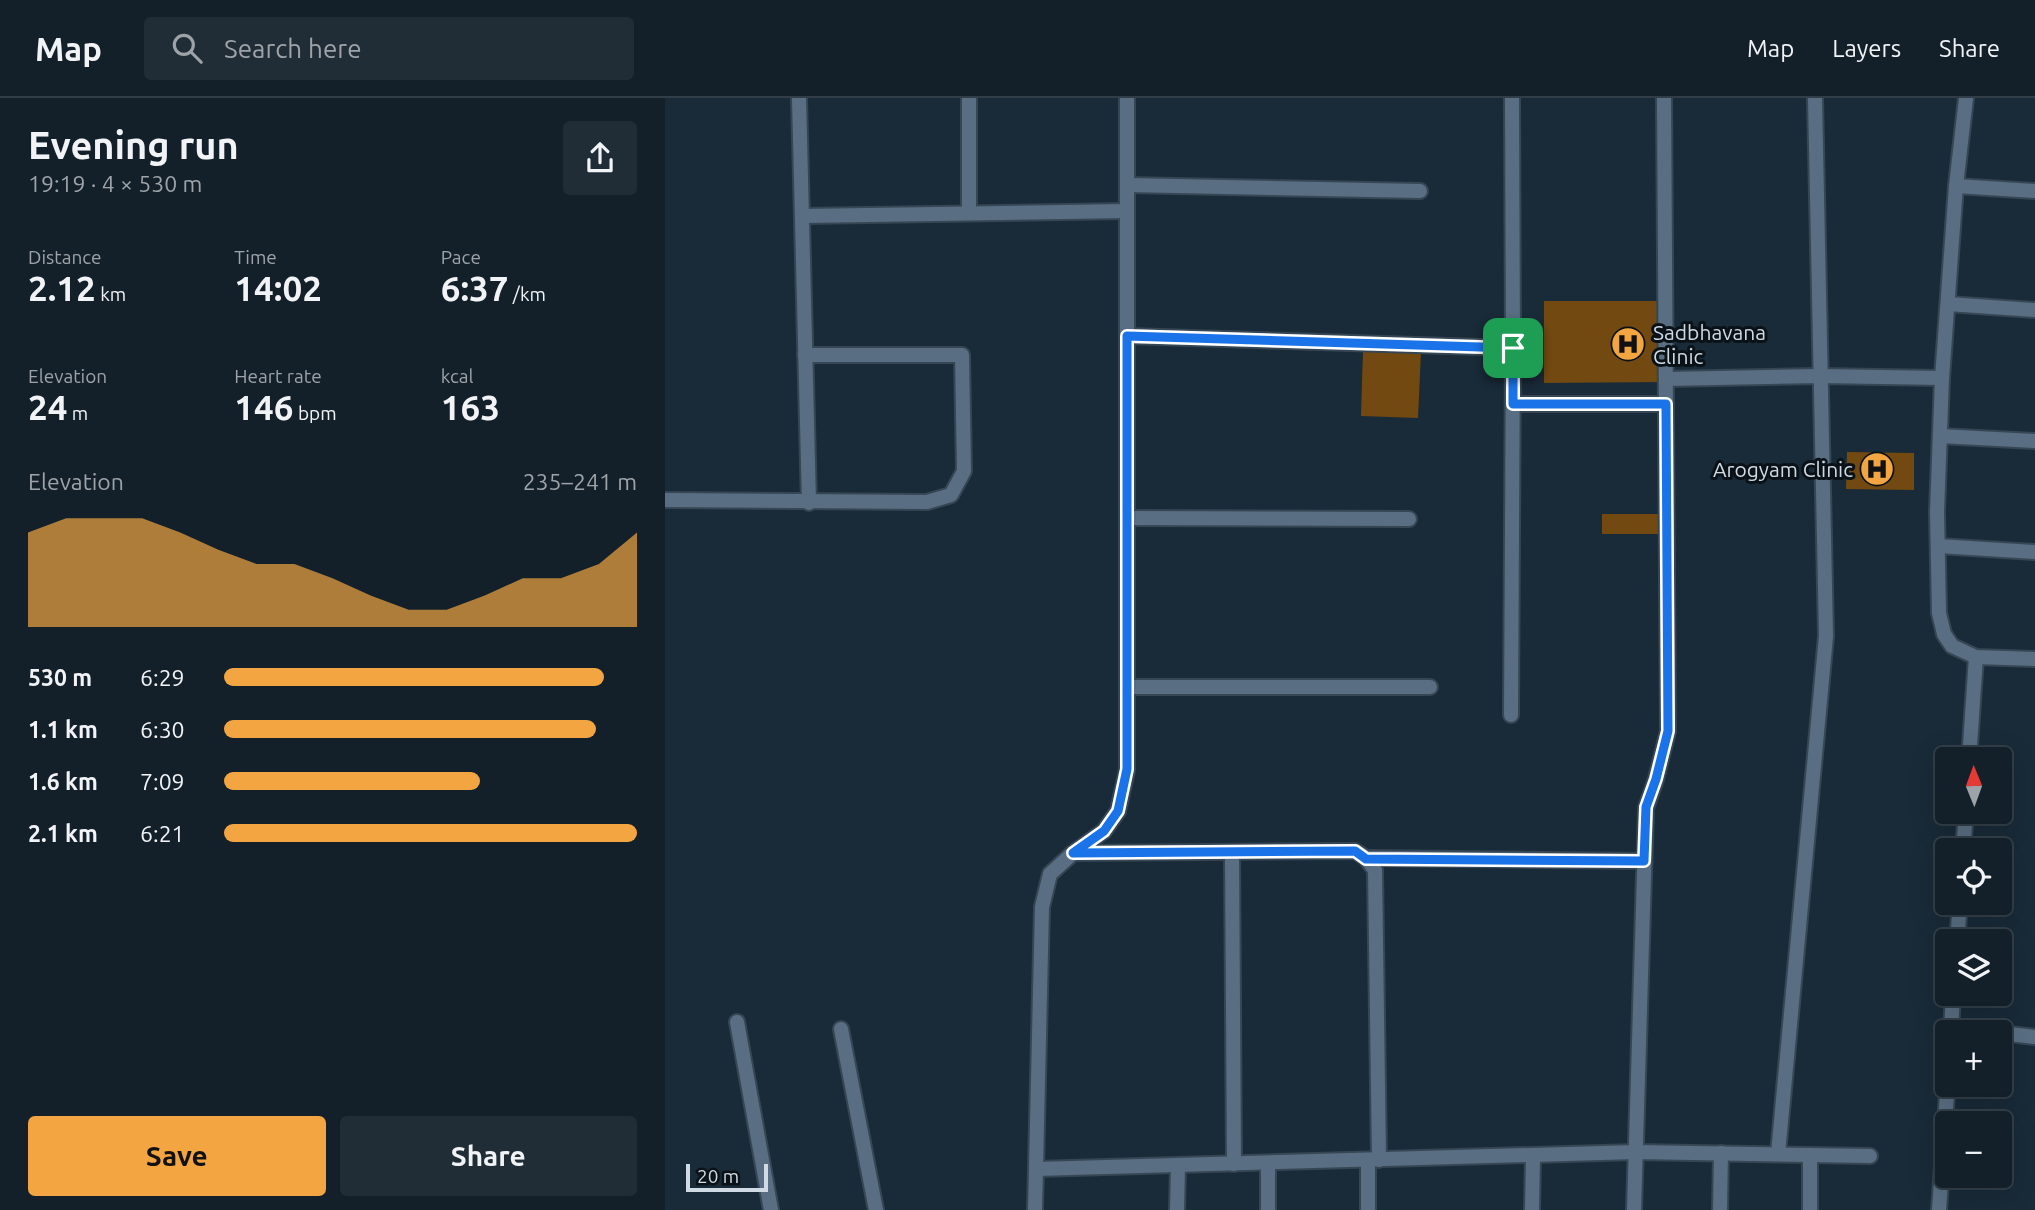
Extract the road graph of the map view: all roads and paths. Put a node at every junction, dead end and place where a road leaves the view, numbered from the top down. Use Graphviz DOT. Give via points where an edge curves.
graph roads {
  1 [pos="799,98"];
  2 [pos="969,98"];
  3 [pos="1127,98"];
  4 [pos="1511,98"];
  5 [pos="1664,98"];
  6 [pos="1815,98"];
  7 [pos="1966,98"];
  8 [pos="1127,185"];
  9 [pos="1956,186"];
  10 [pos="1420,191"];
  11 [pos="2035,191"];
  12 [pos="1127,211"];
  13 [pos="969,212"];
  14 [pos="802,216"];
  15 [pos="1948,304"];
  16 [pos="2035,310"];
  17 [pos="1127,336"];
  18 [pos="1513,348"];
  19 [pos="805,355"];
  20 [pos="1820,376"];
  21 [pos="1941,377"];
  22 [pos="1666,379"];
  23 [pos="1513,404"];
  24 [pos="1666,404"];
  25 [pos="1940,436"];
  26 [pos="2035,441"];
  27 [pos="665,500"];
  28 [pos="809,503"];
  29 [pos="1127,518"];
  30 [pos="1409,519"];
  31 [pos="1938,546"];
  32 [pos="2035,552"];
  33 [pos="1976,657"];
  34 [pos="2035,659"];
  35 [pos="1127,687"];
  36 [pos="1430,687"];
  37 [pos="1510,715"];
  38 [pos="1970,747"];
  39 [pos="1232,852"];
  40 [pos="1073,853"];
  41 [pos="1366,859"];
  42 [pos="1644,861"];
  43 [pos="737,1022"];
  44 [pos="841,1028"];
  45 [pos="2012,1034"];
  46 [pos="2035,1037"];
  47 [pos="1947,1097"];
  48 [pos="1636,1152"];
  49 [pos="1721,1153"];
  50 [pos="1777,1154"];
  51 [pos="1533,1155"];
  52 [pos="1810,1155"];
  53 [pos="1870,1156"];
  54 [pos="1374,1160"];
  55 [pos="1268,1163"];
  56 [pos="1234,1164"];
  57 [pos="1178,1166"];
  58 [pos="1036,1169"];
  59 [pos="771,1210"];
  60 [pos="876,1210"];
  61 [pos="1032,1210"];
  62 [pos="1177,1210"];
  63 [pos="1268,1210"];
  64 [pos="1368,1210"];
  65 [pos="1532,1210"];
  66 [pos="1634,1210"];
  67 [pos="1720,1210"];
  68 [pos="1810,1210"];
  69 [pos="1939,1210"];
  1 -- 14 [label="street"];
  2 -- 13 [label="street"];
  3 -- 8 [label="street"];
  4 -- 18 [label="street"];
  5 -- 22 [label="street"];
  6 -- 20 [label="street"];
  7 -- 9 [label="street"];
  8 -- 10 [label="street"];
  8 -- 12 [label="street"];
  9 -- 11 [label="street"];
  9 -- 15 [label="street"];
  12 -- 13 [label="street"];
  12 -- 17 [label="street"];
  13 -- 14 [label="street"];
  14 -- 19 [label="street"];
  15 -- 16 [label="street"];
  15 -- 21 [label="street"];
  17 -- 18 [label="street"];
  17 -- 29 [label="street"];
  18 -- 23 [label="street"];
  19 -- 28 [label="street"];
  19 -- 28 [label="street" via="962,355 963,368 964,471 951,495 927,502"];
  20 -- 21 [label="street"];
  20 -- 22 [label="street"];
  20 -- 50 [label="street" via="1826,636"];
  21 -- 25 [label="street"];
  22 -- 24 [label="street"];
  23 -- 24 [label="street"];
  23 -- 37 [label="street"];
  24 -- 42 [label="street" via="1668,731 1646,807"];
  25 -- 26 [label="street"];
  25 -- 31 [label="street"];
  27 -- 28 [label="street"];
  29 -- 30 [label="street"];
  29 -- 35 [label="street"];
  31 -- 32 [label="street"];
  31 -- 33 [label="street" via="1939,613 1944,634 1952,646"];
  33 -- 34 [label="street"];
  33 -- 38 [label="street"];
  35 -- 36 [label="street"];
  35 -- 40 [label="street" via="1127,769 1118,811 1104,831"];
  39 -- 40 [label="street"];
  39 -- 41 [label="street" via="1355,851"];
  39 -- 56 [label="street"];
  40 -- 58 [label="street" via="1050,873 1042,907"];
  41 -- 42 [label="street"];
  41 -- 54 [label="street" via="1375,870"];
  42 -- 48 [label="street"];
  43 -- 59 [label="street"];
  44 -- 60 [label="street"];
  45 -- 46 [label="street"];
  47 -- 69 [label="street"];
  48 -- 49 [label="street"];
  48 -- 51 [label="street"];
  48 -- 66 [label="street"];
  49 -- 50 [label="street"];
  49 -- 67 [label="street"];
  50 -- 52 [label="street"];
  51 -- 54 [label="street"];
  51 -- 65 [label="street"];
  52 -- 53 [label="street"];
  52 -- 68 [label="street"];
  54 -- 55 [label="street"];
  54 -- 64 [label="street"];
  55 -- 56 [label="street"];
  55 -- 63 [label="street"];
  56 -- 57 [label="street"];
  57 -- 58 [label="street"];
  57 -- 62 [label="street"];
  58 -- 61 [label="street"];
}
